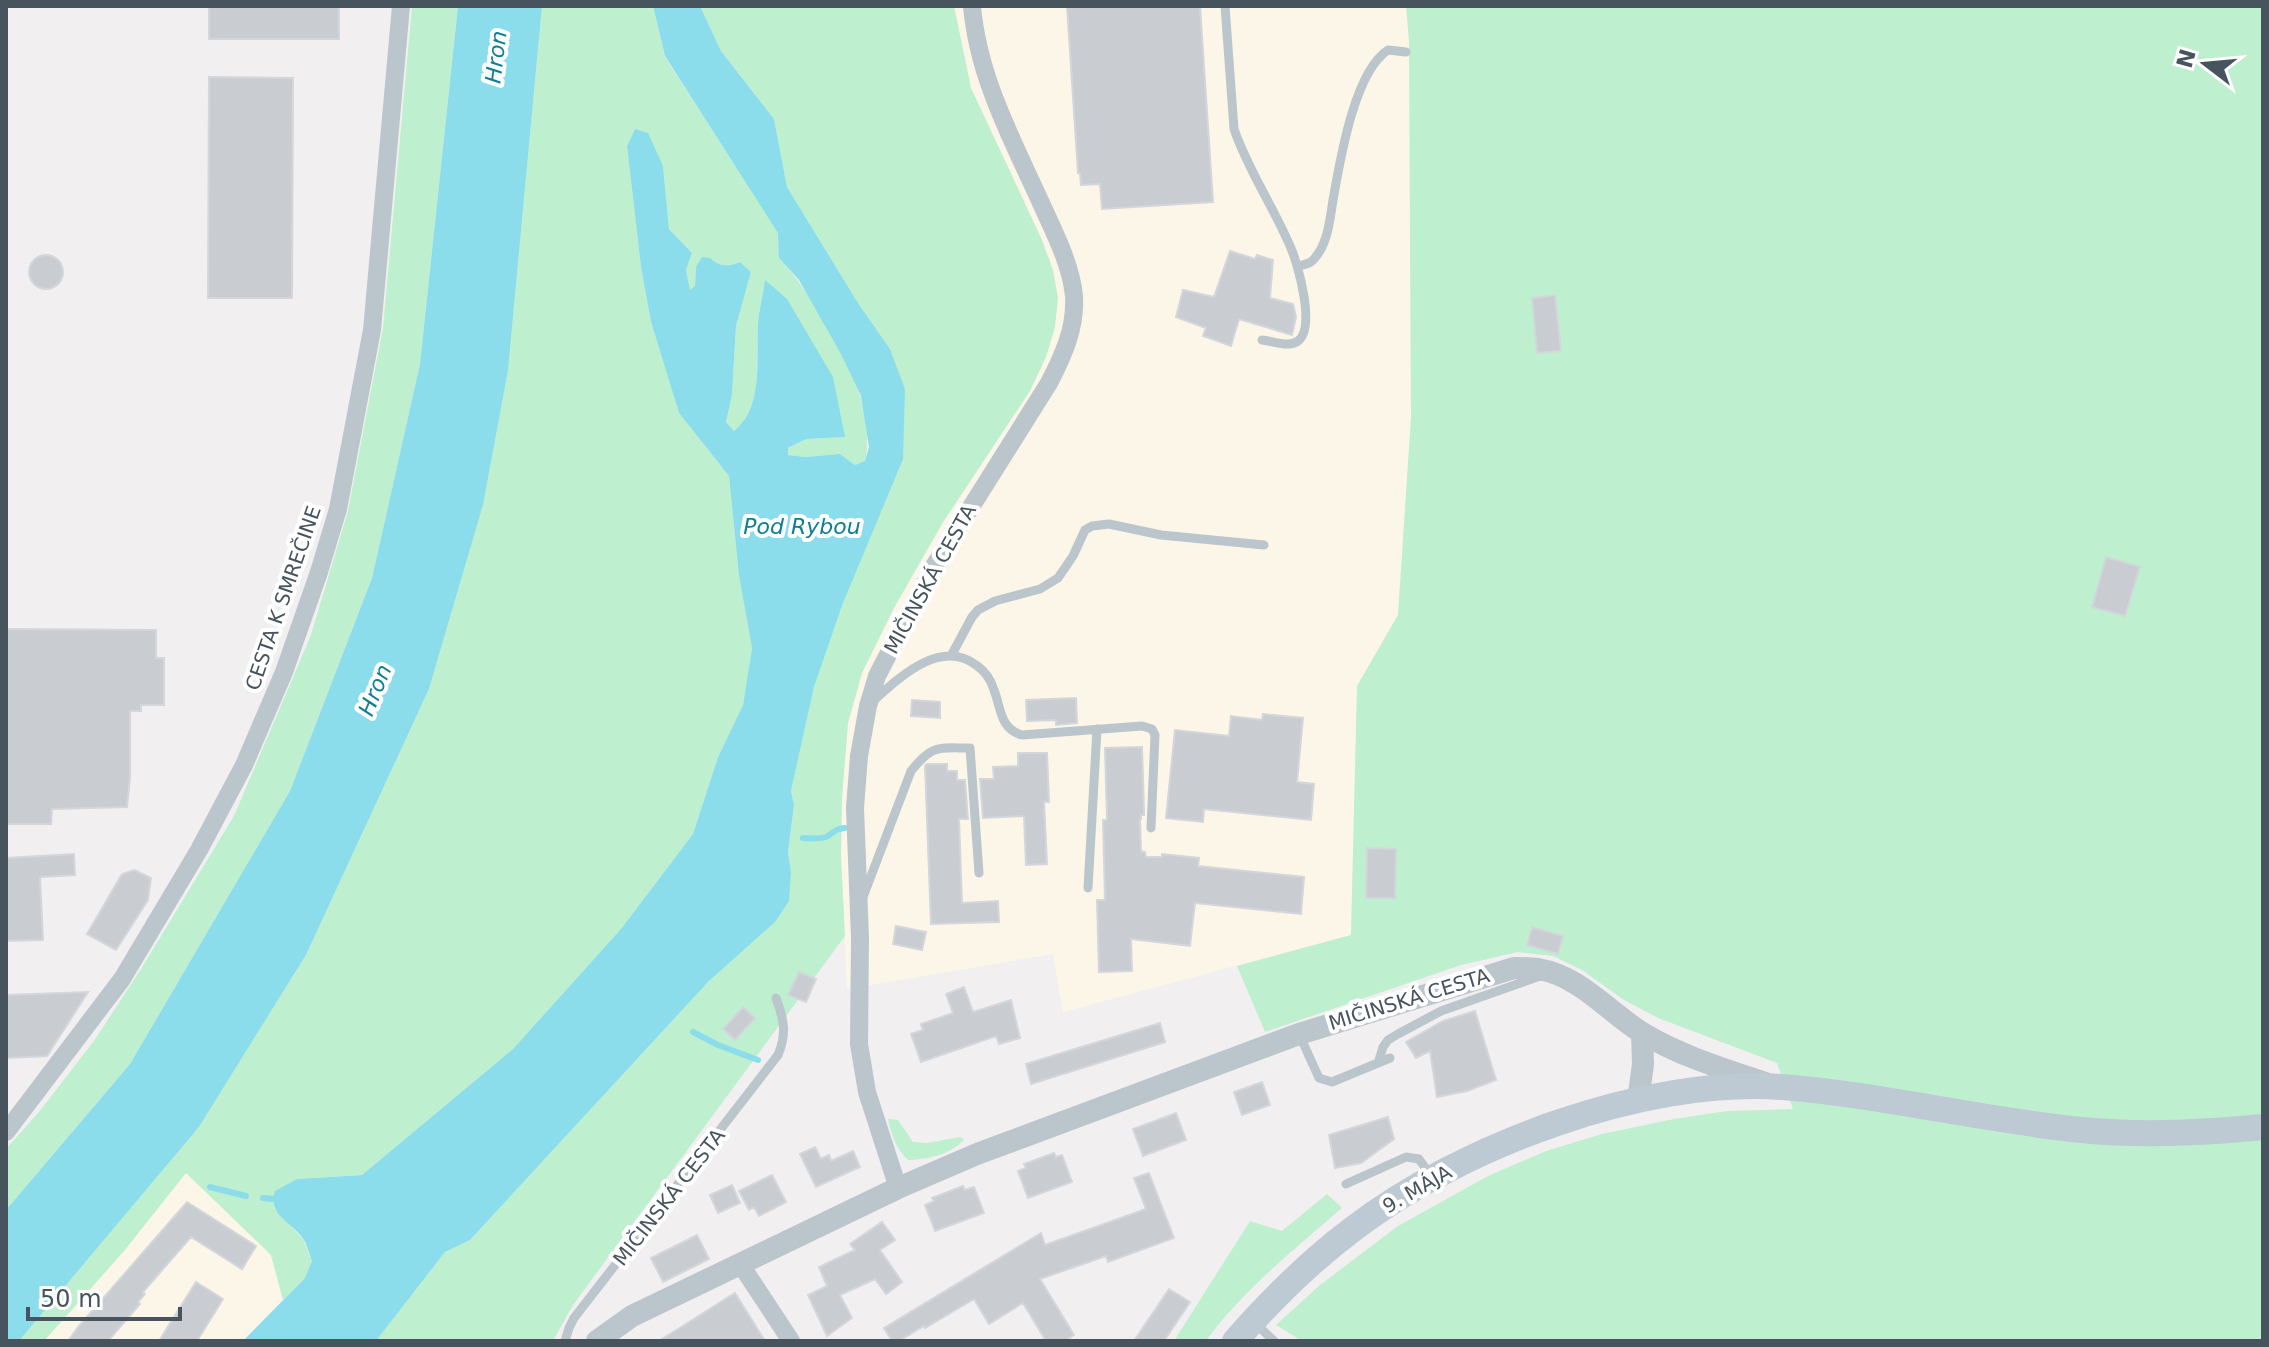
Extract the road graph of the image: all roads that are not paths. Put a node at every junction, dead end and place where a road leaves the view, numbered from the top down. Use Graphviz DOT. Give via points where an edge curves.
graph roads {
  1 [pos="401,6"];
  2 [pos="972,6"];
  3 [pos="1225,6"];
  4 [pos="1406,52"];
  5 [pos="1297,266"];
  6 [pos="1262,340"];
  7 [pos="1264,545"];
  8 [pos="951,656"];
  9 [pos="868,706"];
  10 [pos="1097,729"];
  11 [pos="1151,828"];
  12 [pos="979,873"];
  13 [pos="1088,888"];
  14 [pos="859,907"];
  15 [pos="1551,973"];
  16 [pos="776,998"];
  17 [pos="1642,1033"];
  18 [pos="1299,1034"];
  19 [pos="1390,1058"];
  20 [pos="1378,1063"];
  21 [pos="1778,1087"];
  22 [pos="1638,1101"];
  23 [pos="2263,1127"];
  24 [pos="6,1132"];
  25 [pos="1433,1178"];
  26 [pos="1346,1184"];
  27 [pos="898,1188"];
  28 [pos="741,1265"];
  29 [pos="1243,1331"];
  30 [pos="565,1341"];
  31 [pos="597,1341"];
  32 [pos="791,1341"];
  33 [pos="1274,1341"];
  1 -- 24 [label="street, CESTA K SMREČINE" via="372,330 338,509 284,672 244,765 122,979"];
  2 -- 9 [label="street, MIČINSKÁ CESTA" via="979,55 992,92 1067,263 1074,295 1072,326 1049,383 934,566 877,676"];
  3 -- 5 [label="lane" via="1234,129"];
  4 -- 5 [label="lane" via="1388,50 1365,77 1344,142 1322,247 1314,259"];
  5 -- 6 [label="lane" via="1304,332 1287,344"];
  7 -- 8 [label="lane" via="1092,526 1058,578 978,610"];
  8 -- 9 [label="lane" via="907,672"];
  8 -- 10 [label="lane" via="971,662 989,678 1005,724 1013,732"];
  9 -- 14 [label="street, MIČINSKÁ CESTA" via="855,808"];
  10 -- 11 [label="lane" via="1152,729"];
  10 -- 13 [label="lane"];
  12 -- 14 [label="lane" via="970,748 937,748 911,771"];
  14 -- 27 [label="street, MIČINSKÁ CESTA" via="859,1044 867,1092"];
  15 -- 17 [label="street, MIČINSKÁ CESTA" via="1584,989"];
  15 -- 18 [label="street, MIČINSKÁ CESTA" via="1514,968"];
  15 -- 20 [label="lane" via="1441,1011 1388,1040"];
  16 -- 30 [label="lane, MIČINSKÁ CESTA" via="785,1022 778,1055 574,1318"];
  17 -- 21 [label="street, MIČINSKÁ CESTA" via="1709,1064"];
  17 -- 22 [label="street"];
  18 -- 20 [label="lane" via="1319,1078 1332,1082"];
  18 -- 27 [label="street, MIČINSKÁ CESTA" via="1204,1075 977,1154"];
  19 -- 20 [label="lane"];
  21 -- 22 [label="main road, 9. MÁJA" via="1709,1089"];
  21 -- 23 [label="main road, 9. MÁJA" via="2084,1130 2154,1133"];
  22 -- 25 [label="main road, 9. MÁJA" via="1584,1114 1491,1149"];
  25 -- 26 [label="lane" via="1419,1159 1406,1157"];
  25 -- 29 [label="main road, 9. MÁJA" via="1354,1228"];
  27 -- 28 [label="street, MIČINSKÁ CESTA"];
  28 -- 31 [label="street, MIČINSKÁ CESTA" via="632,1316"];
  28 -- 32 [label="street"];
  29 -- 33 [label="lane"];
}
